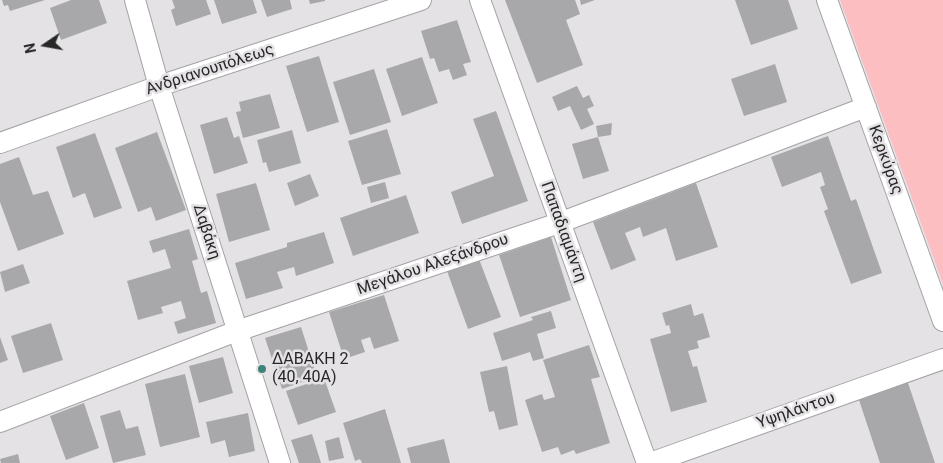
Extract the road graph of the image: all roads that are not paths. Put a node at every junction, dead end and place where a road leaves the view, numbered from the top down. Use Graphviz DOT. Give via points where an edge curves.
graph roads {
  1 [pos="134,0"];
  2 [pos="421,0"];
  3 [pos="480,0"];
  4 [pos="827,0"];
  5 [pos="159,86"];
  6 [pos="866,107"];
  7 [pos="0,144"];
  8 [pos="559,223"];
  9 [pos="943,321"];
  10 [pos="237,331"];
  11 [pos="943,359"];
  12 [pos="0,422"];
  13 [pos="280,463"];
  14 [pos="648,463"];
  1 -- 5 [label="street, Δαβάκη"];
  2 -- 5 [label="street, Ανδριανουπόλεως"];
  3 -- 8 [label="street, Παπαδιαμάντη"];
  4 -- 6 [label="street, Κερκύρας"];
  5 -- 7 [label="street, Ανδριανουπόλεως"];
  5 -- 10 [label="street, Δαβάκη"];
  6 -- 8 [label="street, Μεγάλου Αλεξάνδρου"];
  6 -- 9 [label="street, Κερκύρας"];
  8 -- 10 [label="street, Μεγάλου Αλεξάνδρου"];
  8 -- 14 [label="street, Παπαδιαμάντη"];
  10 -- 12 [label="street, Μεγάλου Αλεξάνδρου"];
  10 -- 13 [label="street, Δαβάκη"];
  11 -- 14 [label="street, Υψηλάντου"];
}
